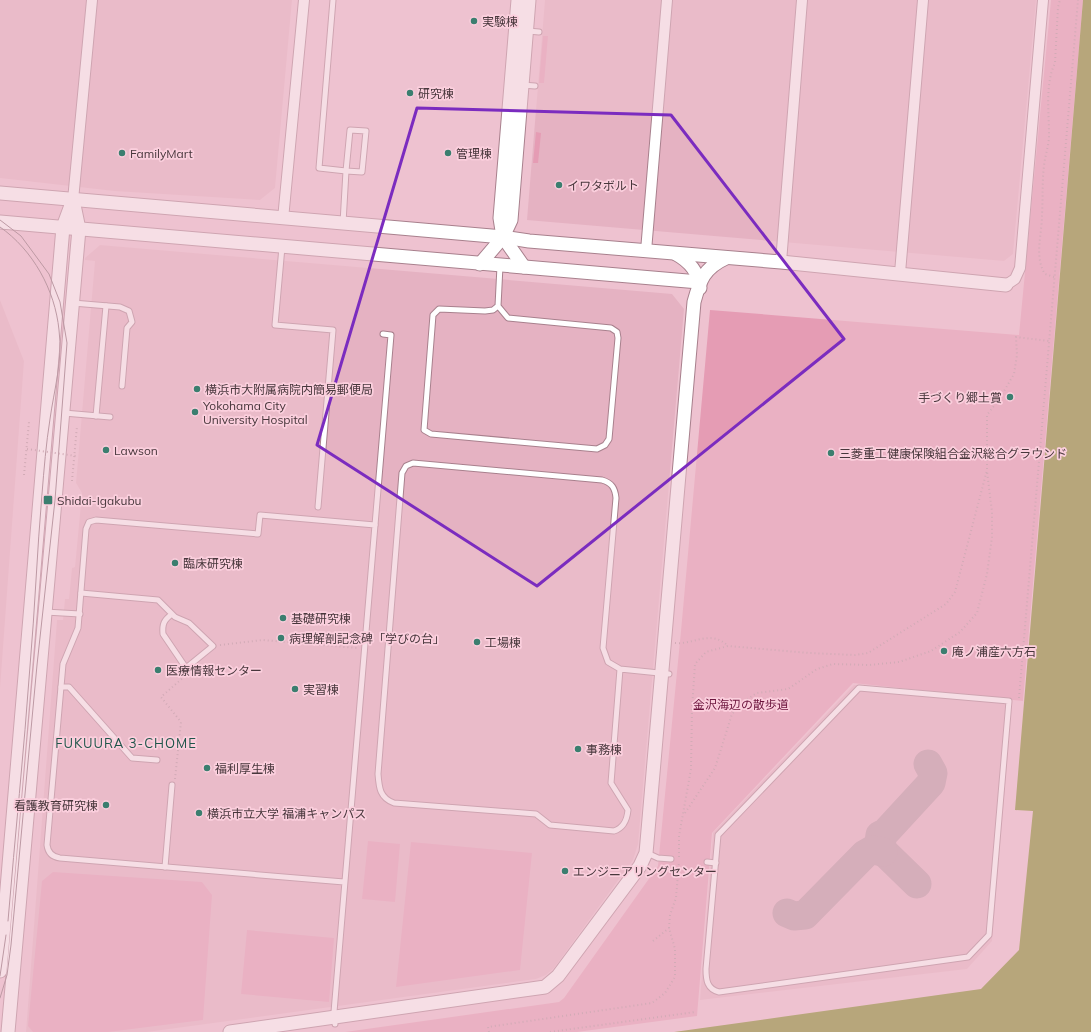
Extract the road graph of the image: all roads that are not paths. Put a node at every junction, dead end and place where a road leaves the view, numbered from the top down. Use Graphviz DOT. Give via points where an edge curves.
graph roads {
  1 [pos="92,0"];
  2 [pos="304,0"];
  3 [pos="333,0"];
  4 [pos="518,0"];
  5 [pos="530,0"];
  6 [pos="667,0"];
  7 [pos="802,0"];
  8 [pos="923,0"];
  9 [pos="1043,0"];
  10 [pos="346,171"];
  11 [pos="0,193"];
  12 [pos="73,200"];
  13 [pos="283,219"];
  14 [pos="0,222"];
  15 [pos="343,224"];
  16 [pos="63,227"];
  17 [pos="79,229"];
  18 [pos="503,237"];
  19 [pos="282,246"];
  20 [pos="646,251"];
  21 [pos="676,254"];
  22 [pos="726,258"];
  23 [pos="781,262"];
  24 [pos="480,264"];
  25 [pos="500,265"];
  26 [pos="524,267"];
  27 [pos="900,273"];
  28 [pos="699,282"];
  29 [pos="1006,285"];
  30 [pos="72,303"];
  31 [pos="106,306"];
  32 [pos="498,306"];
  33 [pos="383,334"];
  34 [pos="122,386"];
  35 [pos="63,413"];
  36 [pos="96,416"];
  37 [pos="110,417"];
  38 [pos="318,506"];
  39 [pos="375,526"];
  40 [pos="81,594"];
  41 [pos="45,612"];
  42 [pos="80,614"];
  43 [pos="172,614"];
  44 [pos="620,669"];
  45 [pos="666,674"];
  46 [pos="61,687"];
  47 [pos="157,760"];
  48 [pos="172,786"];
  49 [pos="649,854"];
  50 [pos="671,858"];
  51 [pos="707,862"];
  52 [pos="716,863"];
  53 [pos="165,867"];
  54 [pos="344,882"];
  55 [pos="0,971"];
  56 [pos="334,1021"];
  57 [pos="8,1032"];
  58 [pos="230,1032"];
  59 [pos="280,1032"];
  1 -- 12 [label="street"];
  2 -- 13 [label="street"];
  3 -- 10 [label="lane" via="319,168"];
  4 -- 18 [label="street" via="500,218"];
  5 -- 18 [label="street" via="533,32 528,85 511,220"];
  6 -- 20 [label="street"];
  7 -- 23 [label="street"];
  8 -- 27 [label="street"];
  9 -- 29 [label="street" via="1020,268 1015,279"];
  10 -- 10 [label="lane" via="350,130 366,131 362,172"];
  10 -- 15 [label="lane"];
  11 -- 12 [label="street"];
  12 -- 13 [label="street"];
  12 -- 16 [label="street"];
  12 -- 17 [label="street"];
  13 -- 15 [label="street"];
  14 -- 16 [label="street"];
  15 -- 18 [label="street"];
  16 -- 17 [label="street"];
  16 -- 55 [label="street"];
  17 -- 19 [label="street"];
  17 -- 30 [label="street"];
  18 -- 20 [label="street"];
  18 -- 24 [label="street"];
  18 -- 26 [label="street"];
  19 -- 24 [label="street"];
  19 -- 38 [label="lane" via="275,325 333,330"];
  20 -- 21 [label="street"];
  21 -- 22 [label="street"];
  21 -- 28 [label="street" via="689,262"];
  22 -- 23 [label="street"];
  22 -- 28 [label="street" via="715,263"];
  23 -- 27 [label="street"];
  24 -- 25 [label="street"];
  25 -- 26 [label="street"];
  25 -- 32 [label="lane"];
  26 -- 28 [label="street"];
  27 -- 29 [label="street"];
  28 -- 45 [label="street" via="694,302"];
  28 -- 45 [label="street" via="700,311 672,643"];
  30 -- 31 [label="lane"];
  30 -- 35 [label="street"];
  31 -- 34 [label="lane" via="125,308 131,316 132,322 127,328"];
  31 -- 36 [label="lane"];
  32 -- 32 [label="lane" via="504,315 514,319 611,328 617,332 609,439 605,445 597,449 431,434 424,430 433,315 439,309 485,311"];
  33 -- 39 [label="lane" via="392,335"];
  35 -- 36 [label="lane"];
  35 -- 41 [label="street"];
  36 -- 37 [label="lane"];
  39 -- 40 [label="lane" via="260,516 258,534 92,521 86,529"];
  39 -- 54 [label="lane"];
  40 -- 42 [label="lane"];
  40 -- 43 [label="lane" via="158,600"];
  41 -- 42 [label="lane"];
  41 -- 57 [label="street"];
  42 -- 46 [label="lane" via="78,628 63,664"];
  43 -- 43 [label="lane" via="165,620 163,634 186,668 213,646 189,623"];
  44 -- 44 [label="lane" via="611,783 628,810 626,821 619,829 614,831 550,825 536,814 394,803 387,800 382,795 378,774 402,473 406,466 413,463 609,482 613,486 616,498 603,648 608,662"];
  44 -- 45 [label="lane"];
  45 -- 49 [label="street"];
  46 -- 47 [label="lane" via="69,687 132,758"];
  46 -- 53 [label="lane" via="48,852 56,858"];
  48 -- 53 [label="lane"];
  49 -- 50 [label="lane"];
  49 -- 56 [label="street" via="562,970 545,987"];
  51 -- 52 [label="lane"];
  52 -- 52 [label="lane" via="718,835 858,688 1009,701 989,935 968,957 719,992 713,990 707,982 706,969"];
  53 -- 54 [label="lane"];
  54 -- 56 [label="lane"];
  56 -- 58 [label="street"];
  56 -- 59 [label="street"];
}
